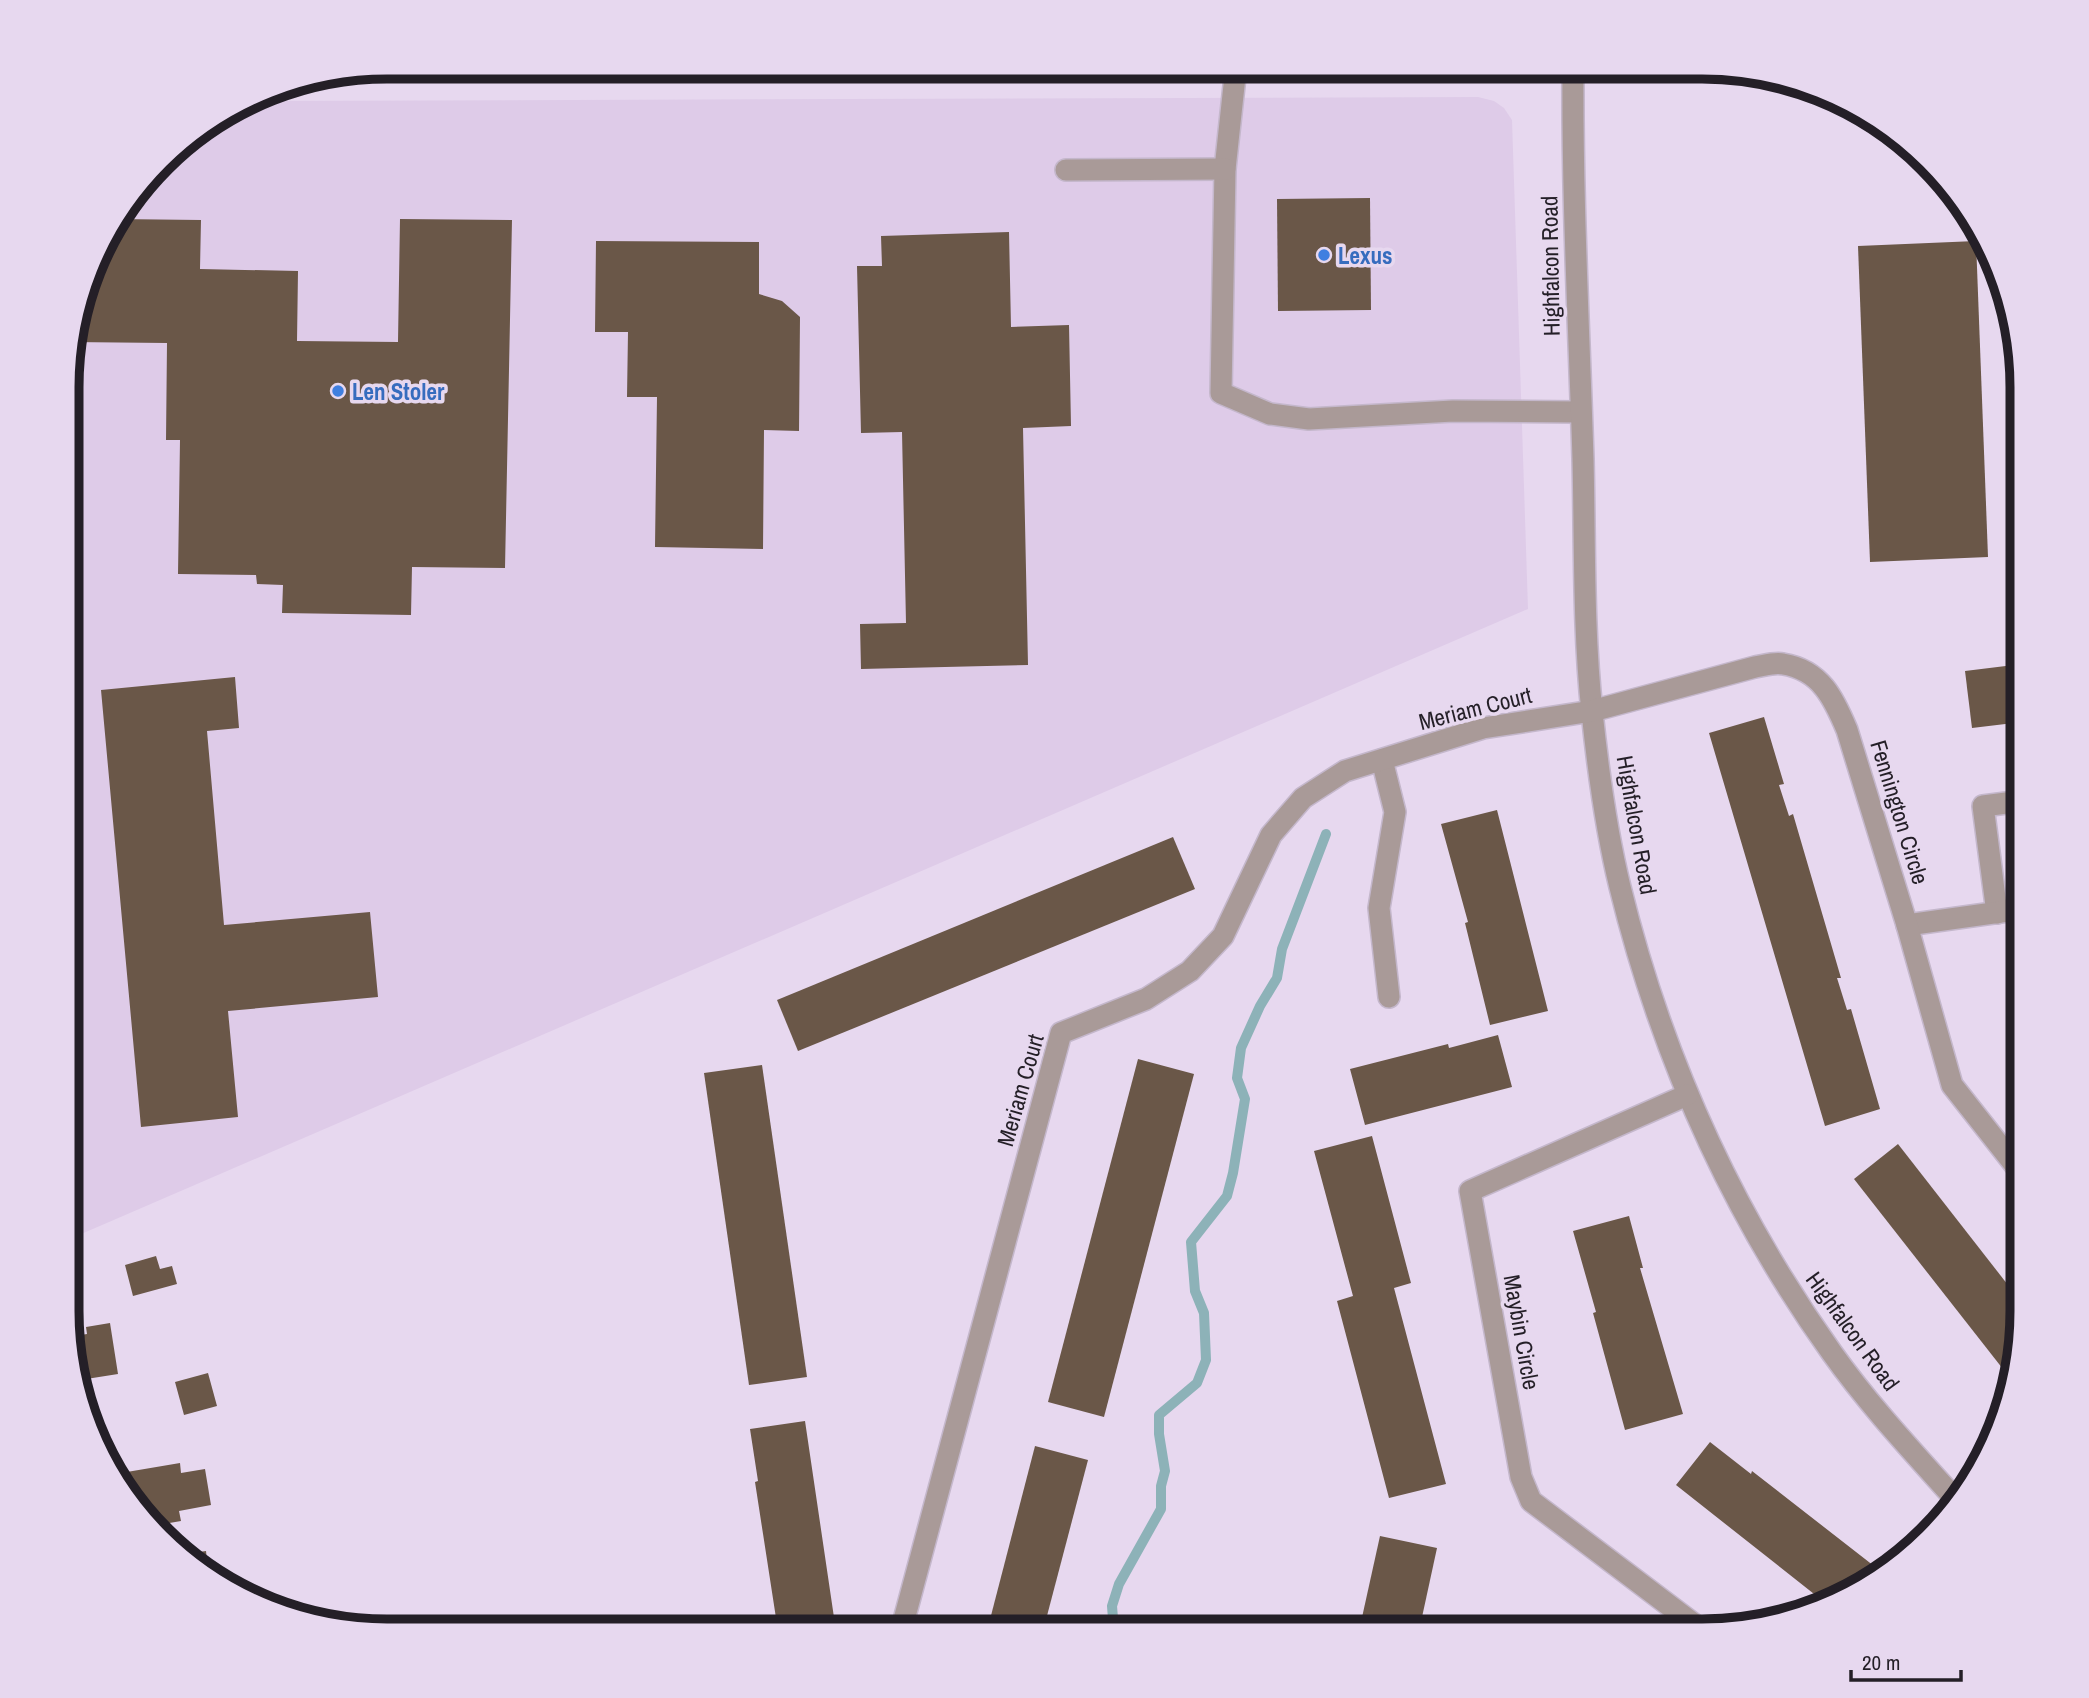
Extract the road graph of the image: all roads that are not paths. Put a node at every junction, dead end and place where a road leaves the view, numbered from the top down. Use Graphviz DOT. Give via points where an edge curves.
graph roads {
  1 [pos="1235,79"];
  2 [pos="1573,79"];
  3 [pos="1225,169"];
  4 [pos="1066,170"];
  5 [pos="1580,412"];
  6 [pos="1592,711"];
  7 [pos="1382,760"];
  8 [pos="2010,803"];
  9 [pos="2010,911"];
  10 [pos="1997,913"];
  11 [pos="1907,925"];
  12 [pos="1389,997"];
  13 [pos="1687,1095"];
  14 [pos="2010,1159"];
  15 [pos="1950,1494"];
  16 [pos="904,1619"];
  17 [pos="1687,1619"];
  1 -- 3 [label="street"];
  2 -- 5 [label="street, Highfalcon Road"];
  3 -- 4 [label="street"];
  3 -- 5 [label="street" via="1221,393 1270,414 1309,419 1453,411"];
  5 -- 6 [label="street, Highfalcon Road"];
  6 -- 7 [label="street, Meriam Court" via="1483,728"];
  6 -- 11 [label="street, Fennington Circle" via="1781,663 1818,680 1835,699 1847,730"];
  6 -- 13 [label="street, Highfalcon Road" via="1619,885"];
  7 -- 12 [label="street" via="1395,812 1380,908"];
  7 -- 16 [label="street, Meriam Court" via="1345,771 1303,799 1271,835 1223,936 1190,971 1146,999 1061,1033"];
  8 -- 10 [label="street" via="1983,806"];
  9 -- 10 [label="street"];
  10 -- 11 [label="street"];
  11 -- 14 [label="street, Fennington Circle" via="1952,1085"];
  13 -- 15 [label="street, Highfalcon Road" via="1739,1202 1788,1287 1841,1364"];
  13 -- 17 [label="street, Maybin Circle" via="1470,1191 1521,1477 1531,1501"];
}
